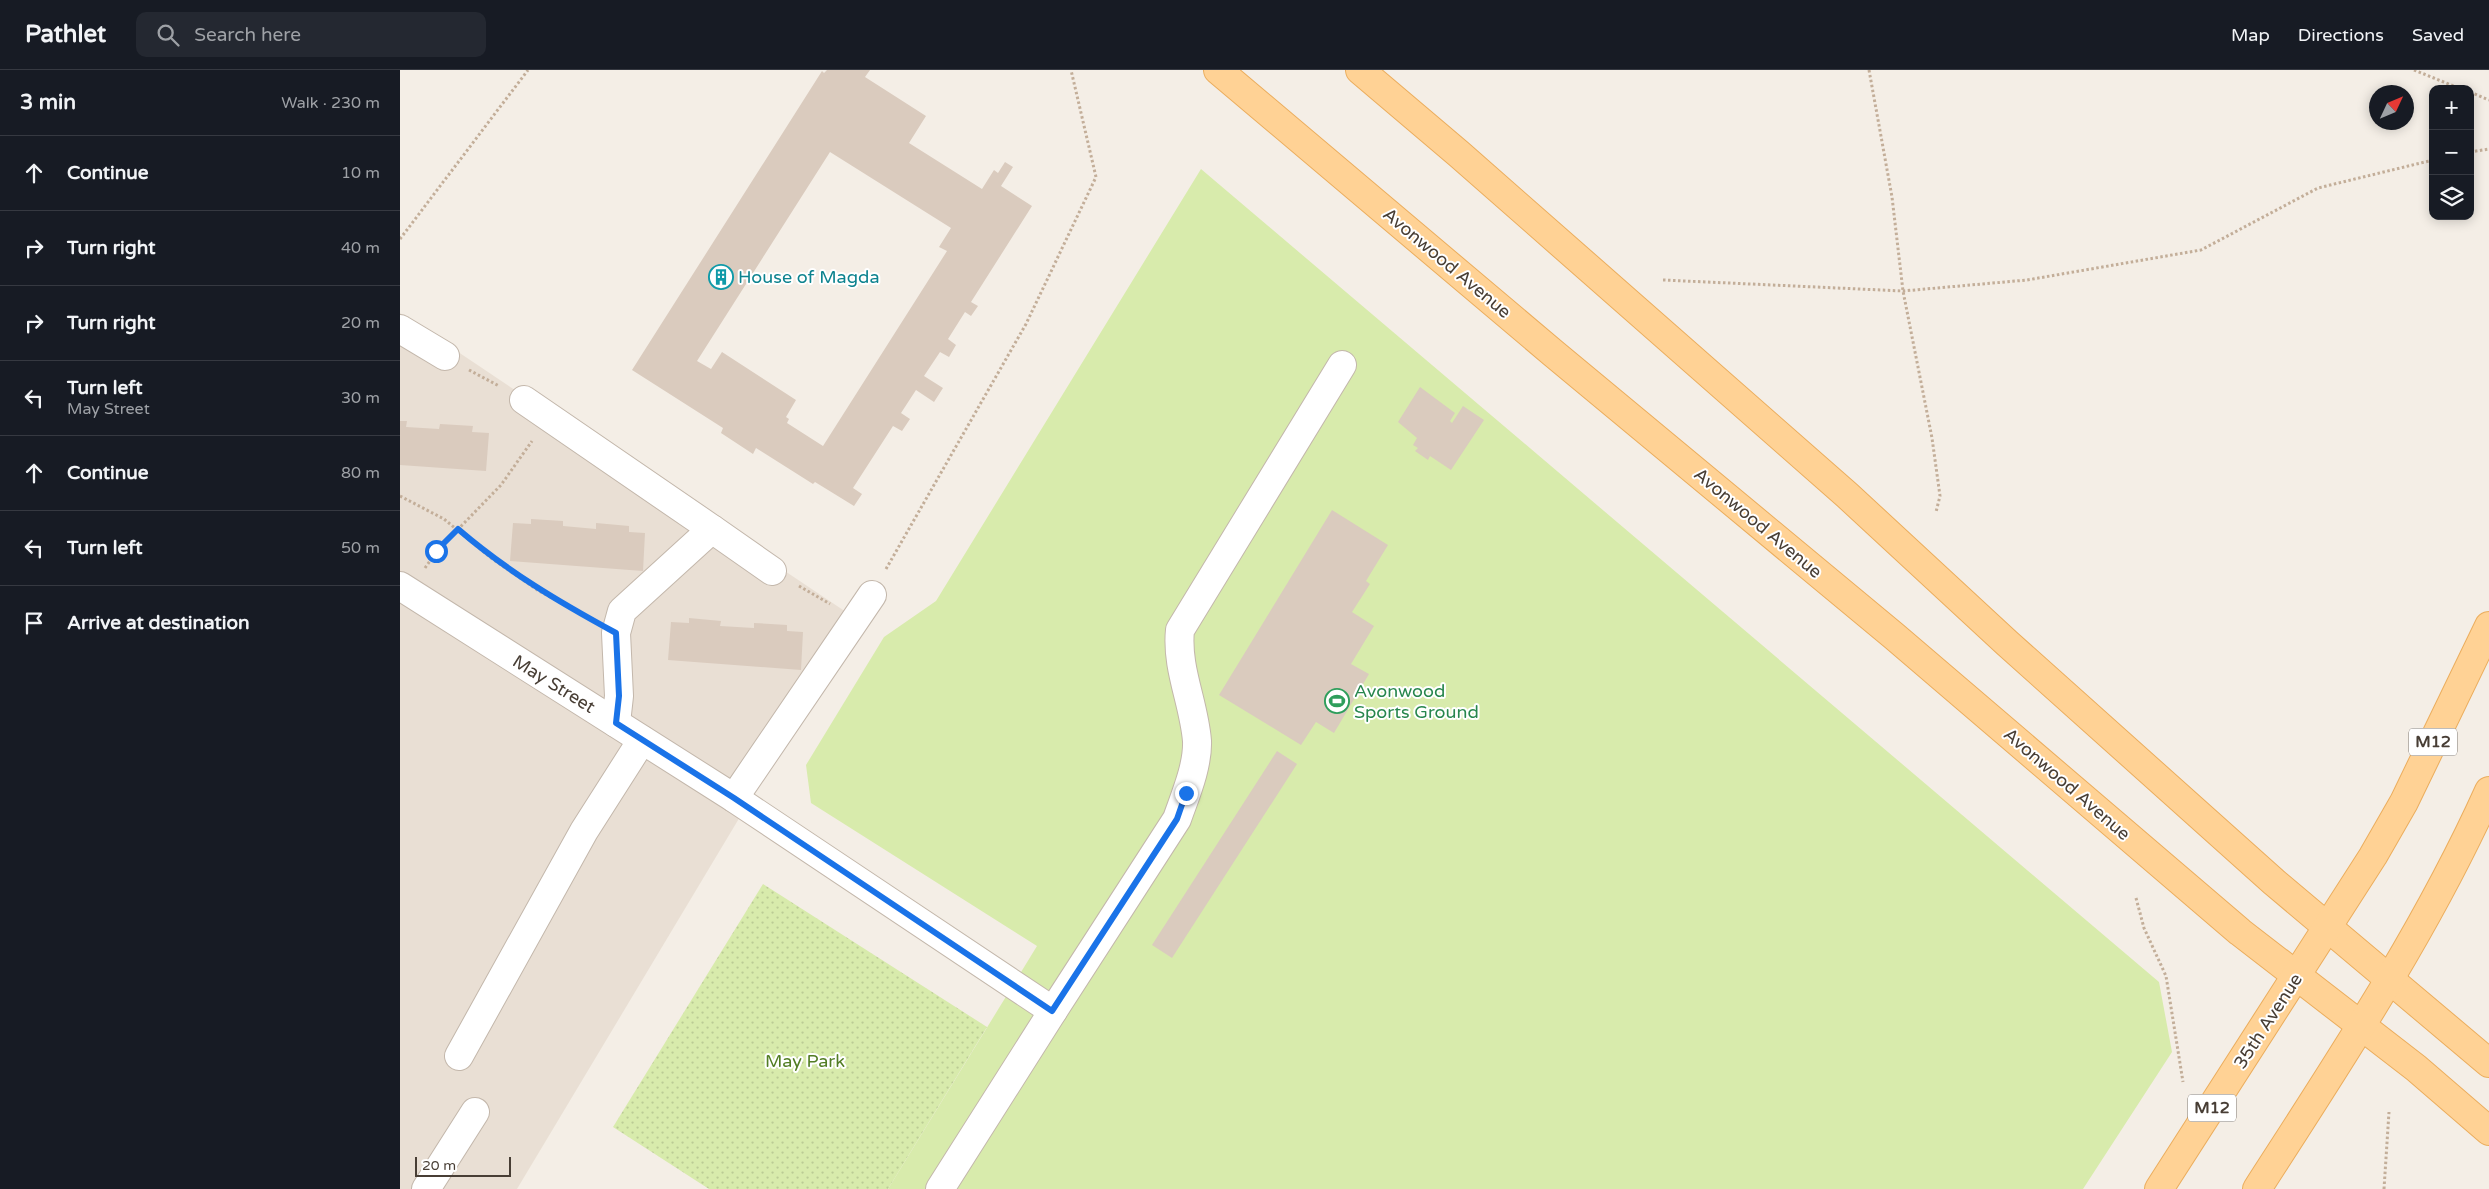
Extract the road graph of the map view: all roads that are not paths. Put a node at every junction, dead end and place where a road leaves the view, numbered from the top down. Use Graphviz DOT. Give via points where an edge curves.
graph roads {
  1 [pos="1218,70"];
  2 [pos="1360,70"];
  3 [pos="400,329"];
  4 [pos="444,356"];
  5 [pos="1342,366"];
  6 [pos="524,400"];
  7 [pos="712,529"];
  8 [pos="772,571"];
  9 [pos="400,586"];
  10 [pos="872,595"];
  11 [pos="2489,626"];
  12 [pos="616,723"];
  13 [pos="642,740"];
  14 [pos="2489,791"];
  15 [pos="734,798"];
  16 [pos="2328,928"];
  17 [pos="2297,976"];
  18 [pos="2388,980"];
  19 [pos="1052,1011"];
  20 [pos="2360,1026"];
  21 [pos="459,1056"];
  22 [pos="2489,1063"];
  23 [pos="475,1112"];
  24 [pos="2489,1130"];
  25 [pos="426,1189"];
  26 [pos="940,1189"];
  27 [pos="2159,1189"];
  28 [pos="2257,1189"];
  1 -- 17 [label="main road, Avonwood Avenue" via="1894,636 2240,932"];
  2 -- 16 [label="main road" via="1847,495 2007,643"];
  3 -- 4 [label="street"];
  5 -- 19 [label="street" via="1180,630 1180,660 1197,743 1186,793 1177,819"];
  6 -- 7 [label="street"];
  7 -- 8 [label="street"];
  7 -- 12 [label="street" via="622,611 616,633 619,696"];
  9 -- 12 [label="street, May Street"];
  10 -- 15 [label="street"];
  11 -- 16 [label="main road, M12" via="2404,802"];
  12 -- 13 [label="street, May Street"];
  13 -- 15 [label="street, May Street"];
  13 -- 21 [label="street" via="584,831"];
  14 -- 18 [label="main road" via="2466,843"];
  15 -- 19 [label="street, May Street"];
  16 -- 17 [label="main road, 35th Avenue / M12"];
  16 -- 18 [label="main road"];
  17 -- 20 [label="main road, Avonwood Avenue"];
  17 -- 27 [label="main road, 35th Avenue / M12"];
  18 -- 20 [label="main road"];
  18 -- 22 [label="main road"];
  19 -- 26 [label="street"];
  20 -- 24 [label="main road, Avonwood Avenue"];
  20 -- 28 [label="main road"];
  23 -- 25 [label="street"];
}
